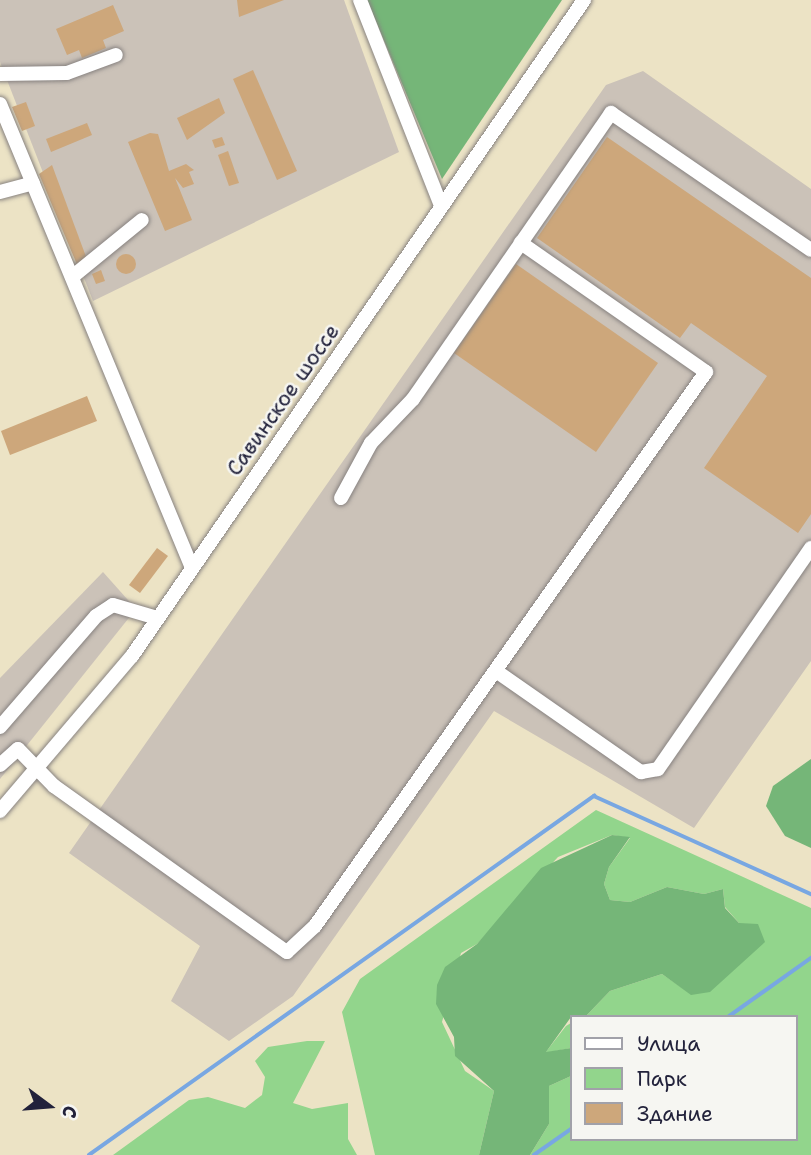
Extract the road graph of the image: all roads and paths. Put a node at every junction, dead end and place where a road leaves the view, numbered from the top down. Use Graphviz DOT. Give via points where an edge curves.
graph roads {
  1 [pos="360,0"];
  2 [pos="584,0"];
  3 [pos="116,55"];
  4 [pos="0,75"];
  5 [pos="0,104"];
  6 [pos="33,183"];
  7 [pos="0,192"];
  8 [pos="441,206"];
  9 [pos="142,220"];
  10 [pos="521,243"];
  11 [pos="811,250"];
  12 [pos="72,277"];
  13 [pos="341,498"];
  14 [pos="811,548"];
  15 [pos="192,568"];
  16 [pos="157,618"];
  17 [pos="496,671"];
  18 [pos="0,727"];
  19 [pos="1,767"];
  20 [pos="38,772"];
  21 [pos="0,811"];
  1 -- 8 [label="street"];
  2 -- 8 [label="street, Савинское шоссе"];
  3 -- 4 [label="street" via="67,74"];
  5 -- 6 [label="street"];
  6 -- 7 [label="street"];
  6 -- 12 [label="street"];
  8 -- 15 [label="street, Савинское шоссе"];
  9 -- 12 [label="street"];
  10 -- 11 [label="street" via="611,113"];
  10 -- 13 [label="street" via="413,399 371,443"];
  10 -- 17 [label="street" via="706,372"];
  12 -- 15 [label="street"];
  14 -- 17 [label="street" via="658,769 641,772"];
  15 -- 16 [label="street, Савинское шоссе"];
  16 -- 18 [label="street" via="113,605 96,615"];
  16 -- 20 [label="street, Савинское шоссе"];
  17 -- 20 [label="street" via="315,926 287,952"];
  19 -- 20 [label="street" via="18,749"];
  20 -- 21 [label="street, Савинское шоссе"];
}
